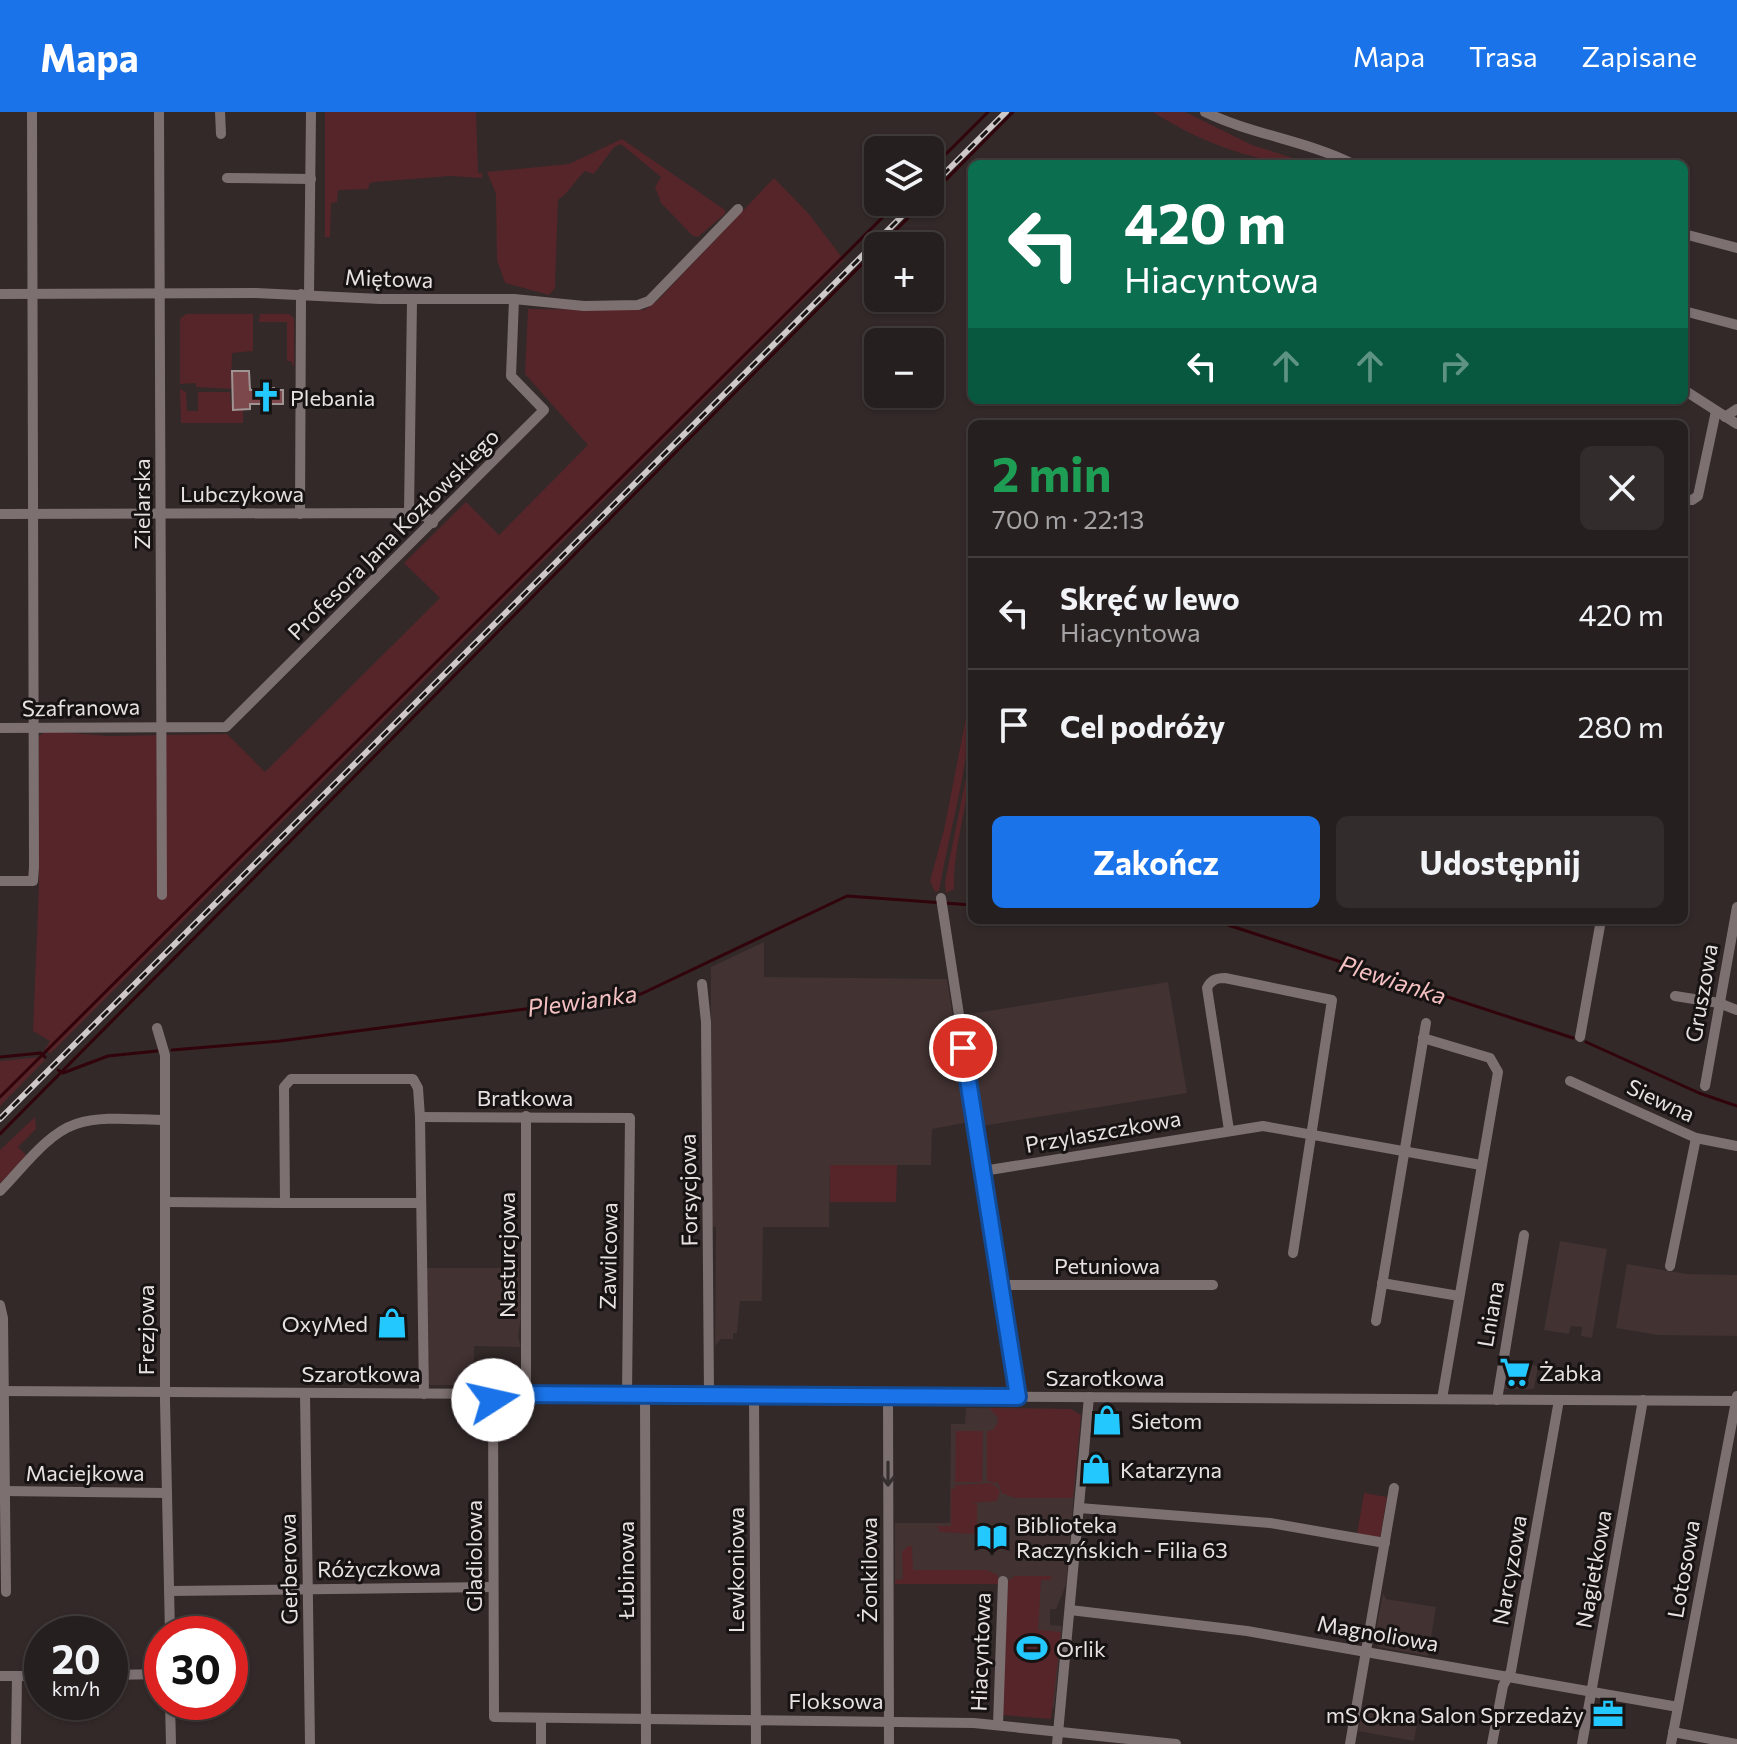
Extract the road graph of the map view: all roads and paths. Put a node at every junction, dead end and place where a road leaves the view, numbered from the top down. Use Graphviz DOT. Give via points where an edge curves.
graph roads {
  1 [pos="32,112"];
  2 [pos="159,112"];
  3 [pos="220,112"];
  4 [pos="311,112"];
  5 [pos="1205,112"];
  6 [pos="221,134"];
  7 [pos="1344,160"];
  8 [pos="227,178"];
  9 [pos="311,179"];
  10 [pos="738,209"];
  11 [pos="1688,235"];
  12 [pos="1737,248"];
  13 [pos="160,293"];
  14 [pos="0,294"];
  15 [pos="32,294"];
  16 [pos="305,294"];
  17 [pos="514,299"];
  18 [pos="412,300"];
  19 [pos="1688,312"];
  20 [pos="1737,325"];
  21 [pos="1688,393"];
  22 [pos="1737,409"];
  23 [pos="1721,414"];
  24 [pos="1737,424"];
  25 [pos="1688,500"];
  26 [pos="409,513"];
  27 [pos="0,514"];
  28 [pos="161,514"];
  29 [pos="300,514"];
  30 [pos="33,515"];
  31 [pos="433,523"];
  32 [pos="162,726"];
  33 [pos="0,728"];
  34 [pos="35,728"];
  35 [pos="0,881"];
  36 [pos="162,895"];
  37 [pos="941,902"];
  38 [pos="1737,907"];
  39 [pos="1600,924"];
  40 [pos="702,984"];
  41 [pos="1675,996"];
  42 [pos="1719,1003"];
  43 [pos="1737,1010"];
  44 [pos="1426,1023"];
  45 [pos="157,1028"];
  46 [pos="1580,1037"];
  47 [pos="1423,1038"];
  48 [pos="1570,1081"];
  49 [pos="1705,1086"];
  50 [pos="526,1116"];
  51 [pos="420,1117"];
  52 [pos="630,1118"];
  53 [pos="165,1120"];
  54 [pos="1229,1130"];
  55 [pos="1313,1133"];
  56 [pos="1696,1138"];
  57 [pos="1737,1146"];
  58 [pos="1404,1151"];
  59 [pos="1481,1165"];
  60 [pos="983,1171"];
  61 [pos="0,1191"];
  62 [pos="165,1202"];
  63 [pos="285,1203"];
  64 [pos="421,1203"];
  65 [pos="1524,1235"];
  66 [pos="1293,1253"];
  67 [pos="1670,1266"];
  68 [pos="1382,1283"];
  69 [pos="1001,1285"];
  70 [pos="1213,1285"];
  71 [pos="1459,1296"];
  72 [pos="0,1305"];
  73 [pos="2,1318"];
  74 [pos="1376,1321"];
  75 [pos="2,1391"];
  76 [pos="305,1393"];
  77 [pos="165,1394"];
  78 [pos="424,1394"];
  79 [pos="493,1394"];
  80 [pos="526,1394"];
  81 [pos="627,1395"];
  82 [pos="645,1395"];
  83 [pos="709,1395"];
  84 [pos="754,1395"];
  85 [pos="888,1396"];
  86 [pos="1018,1397"];
  87 [pos="1089,1397"];
  88 [pos="1442,1399"];
  89 [pos="1736,1399"];
  90 [pos="1497,1400"];
  91 [pos="1559,1400"];
  92 [pos="1643,1400"];
  93 [pos="1394,1488"];
  94 [pos="3,1491"];
  95 [pos="167,1493"];
  96 [pos="1079,1508"];
  97 [pos="2,1541"];
  98 [pos="1385,1543"];
  99 [pos="1003,1581"];
  100 [pos="493,1587"];
  101 [pos="308,1589"];
  102 [pos="169,1591"];
  103 [pos="6,1592"];
  104 [pos="1070,1610"];
  105 [pos="170,1616"];
  106 [pos="1366,1651"];
  107 [pos="0,1676"];
  108 [pos="17,1676"];
  109 [pos="24,1676"];
  110 [pos="1508,1677"];
  111 [pos="1592,1692"];
  112 [pos="1678,1707"];
  113 [pos="494,1717"];
  114 [pos="541,1718"];
  115 [pos="646,1718"];
  116 [pos="170,1720"];
  117 [pos="756,1720"];
  118 [pos="888,1720"];
  119 [pos="998,1725"];
  120 [pos="1058,1730"];
  121 [pos="1673,1732"];
  122 [pos="16,1744"];
  123 [pos="171,1744"];
  124 [pos="310,1744"];
  125 [pos="541,1744"];
  126 [pos="646,1744"];
  127 [pos="756,1744"];
  128 [pos="889,1744"];
  129 [pos="1057,1744"];
  130 [pos="1176,1744"];
  131 [pos="1350,1744"];
  132 [pos="1492,1744"];
  133 [pos="1582,1744"];
  134 [pos="1671,1744"];
  135 [pos="1737,1744"];
  1 -- 15 [label="street"];
  2 -- 13 [label="street, Zielarska"];
  3 -- 6 [label="street"];
  4 -- 9 [label="street"];
  5 -- 7 [label="street"];
  8 -- 9 [label="street"];
  9 -- 16 [label="street"];
  10 -- 17 [label="street, Miętowa" via="649,301 584,306"];
  11 -- 12 [label="street"];
  13 -- 15 [label="street, Miętowa"];
  13 -- 16 [label="street, Miętowa"];
  13 -- 28 [label="street, Zielarska"];
  14 -- 15 [label="street, Miętowa"];
  15 -- 30 [label="street"];
  16 -- 18 [label="street, Miętowa"];
  16 -- 29 [label="street"];
  17 -- 18 [label="street, Miętowa"];
  17 -- 31 [label="street, Profesora Jana Kozłowskiego" via="511,376 544,410"];
  18 -- 26 [label="street"];
  19 -- 20 [label="street"];
  21 -- 23 [label="street"];
  22 -- 23 [label="street"];
  23 -- 24 [label="street"];
  23 -- 25 [label="street" via="1698,496"];
  26 -- 29 [label="street, Lubczykowa"];
  26 -- 31 [label="street, Lubczykowa"];
  27 -- 30 [label="street, Lubczykowa"];
  28 -- 29 [label="street, Lubczykowa"];
  28 -- 30 [label="street, Lubczykowa"];
  28 -- 32 [label="street, Zielarska"];
  30 -- 34 [label="street"];
  31 -- 32 [label="street, Profesora Jana Kozłowskiego" via="226,727"];
  32 -- 34 [label="street, Szafranowa"];
  32 -- 36 [label="street, Zielarska"];
  33 -- 34 [label="street, Szafranowa"];
  34 -- 35 [label="street" via="33,881"];
  37 -- 60 [label="street"];
  38 -- 42 [label="street, Gruszowa"];
  39 -- 46 [label="street"];
  40 -- 83 [label="street, Forsycjowa"];
  41 -- 42 [label="street"];
  42 -- 43 [label="street"];
  42 -- 49 [label="street, Gruszowa"];
  44 -- 47 [label="street"];
  45 -- 53 [label="street, Frezjowa" via="165,1049"];
  47 -- 58 [label="street"];
  47 -- 59 [label="street" via="1496,1064"];
  48 -- 56 [label="street, Siewna"];
  50 -- 51 [label="street, Bratkowa"];
  50 -- 52 [label="street, Bratkowa"];
  50 -- 80 [label="street, Nasturcjowa"];
  51 -- 63 [label="street" via="413,1079 291,1079 284,1087"];
  51 -- 64 [label="street"];
  52 -- 81 [label="street, Zawilcowa"];
  53 -- 61 [label="street" via="74,1124 58,1133"];
  53 -- 62 [label="street, Frezjowa"];
  54 -- 55 [label="street, Przylaszczkowa" via="1263,1126"];
  54 -- 55 [label="street" via="1207,988 1220,978 1334,1001"];
  54 -- 60 [label="street, Przylaszczkowa"];
  55 -- 58 [label="street, Przylaszczkowa"];
  55 -- 66 [label="street"];
  56 -- 57 [label="street, Siewna"];
  56 -- 67 [label="street"];
  58 -- 59 [label="street, Przylaszczkowa"];
  58 -- 68 [label="street"];
  59 -- 71 [label="street"];
  60 -- 69 [label="street"];
  62 -- 63 [label="street"];
  62 -- 77 [label="street, Frezjowa"];
  63 -- 64 [label="street"];
  64 -- 78 [label="street"];
  65 -- 90 [label="street, Lniana"];
  68 -- 71 [label="street"];
  68 -- 74 [label="street"];
  69 -- 70 [label="street, Petuniowa"];
  69 -- 86 [label="street"];
  71 -- 88 [label="street"];
  72 -- 73 [label="street"];
  73 -- 75 [label="street"];
  75 -- 77 [label="street, Szarotkowa"];
  75 -- 94 [label="street"];
  76 -- 77 [label="street, Szarotkowa"];
  76 -- 78 [label="street, Szarotkowa"];
  76 -- 101 [label="street, Gerberowa"];
  77 -- 95 [label="street, Frezjowa"];
  78 -- 79 [label="street, Szarotkowa"];
  79 -- 80 [label="street, Szarotkowa"];
  79 -- 100 [label="street, Gladiolowa"];
  80 -- 81 [label="street, Szarotkowa"];
  81 -- 82 [label="street, Szarotkowa"];
  82 -- 83 [label="street, Szarotkowa"];
  82 -- 115 [label="street, Łubinowa"];
  83 -- 84 [label="street, Szarotkowa"];
  84 -- 85 [label="street, Szarotkowa"];
  84 -- 117 [label="street, Lewkoniowa"];
  85 -- 86 [label="street, Szarotkowa"];
  85 -- 118 [label="street, Żonkilowa, one-way"];
  86 -- 87 [label="street, Szarotkowa"];
  87 -- 88 [label="street, Szarotkowa"];
  87 -- 96 [label="street"];
  88 -- 90 [label="street, Szarotkowa"];
  89 -- 92 [label="street, Szarotkowa"];
  89 -- 112 [label="street, Lotosowa"];
  90 -- 91 [label="street, Szarotkowa"];
  91 -- 92 [label="street, Szarotkowa"];
  91 -- 110 [label="street, Narcyzowa"];
  92 -- 111 [label="street, Nagietkowa"];
  93 -- 98 [label="street"];
  94 -- 95 [label="street, Maciejkowa"];
  94 -- 97 [label="street"];
  95 -- 102 [label="street, Frezjowa"];
  96 -- 98 [label="street" via="1270,1523"];
  96 -- 104 [label="street"];
  97 -- 103 [label="street"];
  98 -- 106 [label="street"];
  99 -- 119 [label="street, Hiacyntowa"];
  100 -- 101 [label="street, Różyczkowa"];
  100 -- 113 [label="street, Gladiolowa"];
  101 -- 102 [label="street, Różyczkowa"];
  101 -- 124 [label="street, Gerberowa"];
  102 -- 105 [label="street, Frezjowa"];
  104 -- 106 [label="street, Magnoliowa"];
  104 -- 120 [label="street"];
  106 -- 110 [label="street, Magnoliowa"];
  106 -- 131 [label="street"];
  107 -- 108 [label="street"];
  108 -- 109 [label="street"];
  108 -- 122 [label="street"];
  110 -- 111 [label="street, Magnoliowa"];
  110 -- 132 [label="street, Narcyzowa"];
  111 -- 112 [label="street, Magnoliowa"];
  111 -- 133 [label="street, Nagietkowa"];
  112 -- 121 [label="street, Lotosowa"];
  113 -- 114 [label="street, Floksowa"];
  114 -- 115 [label="street, Floksowa"];
  114 -- 125 [label="street"];
  115 -- 117 [label="street, Floksowa"];
  115 -- 126 [label="street, Łubinowa"];
  116 -- 123 [label="street"];
  117 -- 118 [label="street, Floksowa"];
  117 -- 127 [label="street, Lewkoniowa"];
  118 -- 119 [label="street, Floksowa"];
  118 -- 128 [label="street, Żonkilowa"];
  119 -- 120 [label="street, Floksowa"];
  120 -- 129 [label="street"];
  120 -- 130 [label="street, Floksowa"];
  121 -- 134 [label="street, Lotosowa"];
  121 -- 135 [label="street"];
}
